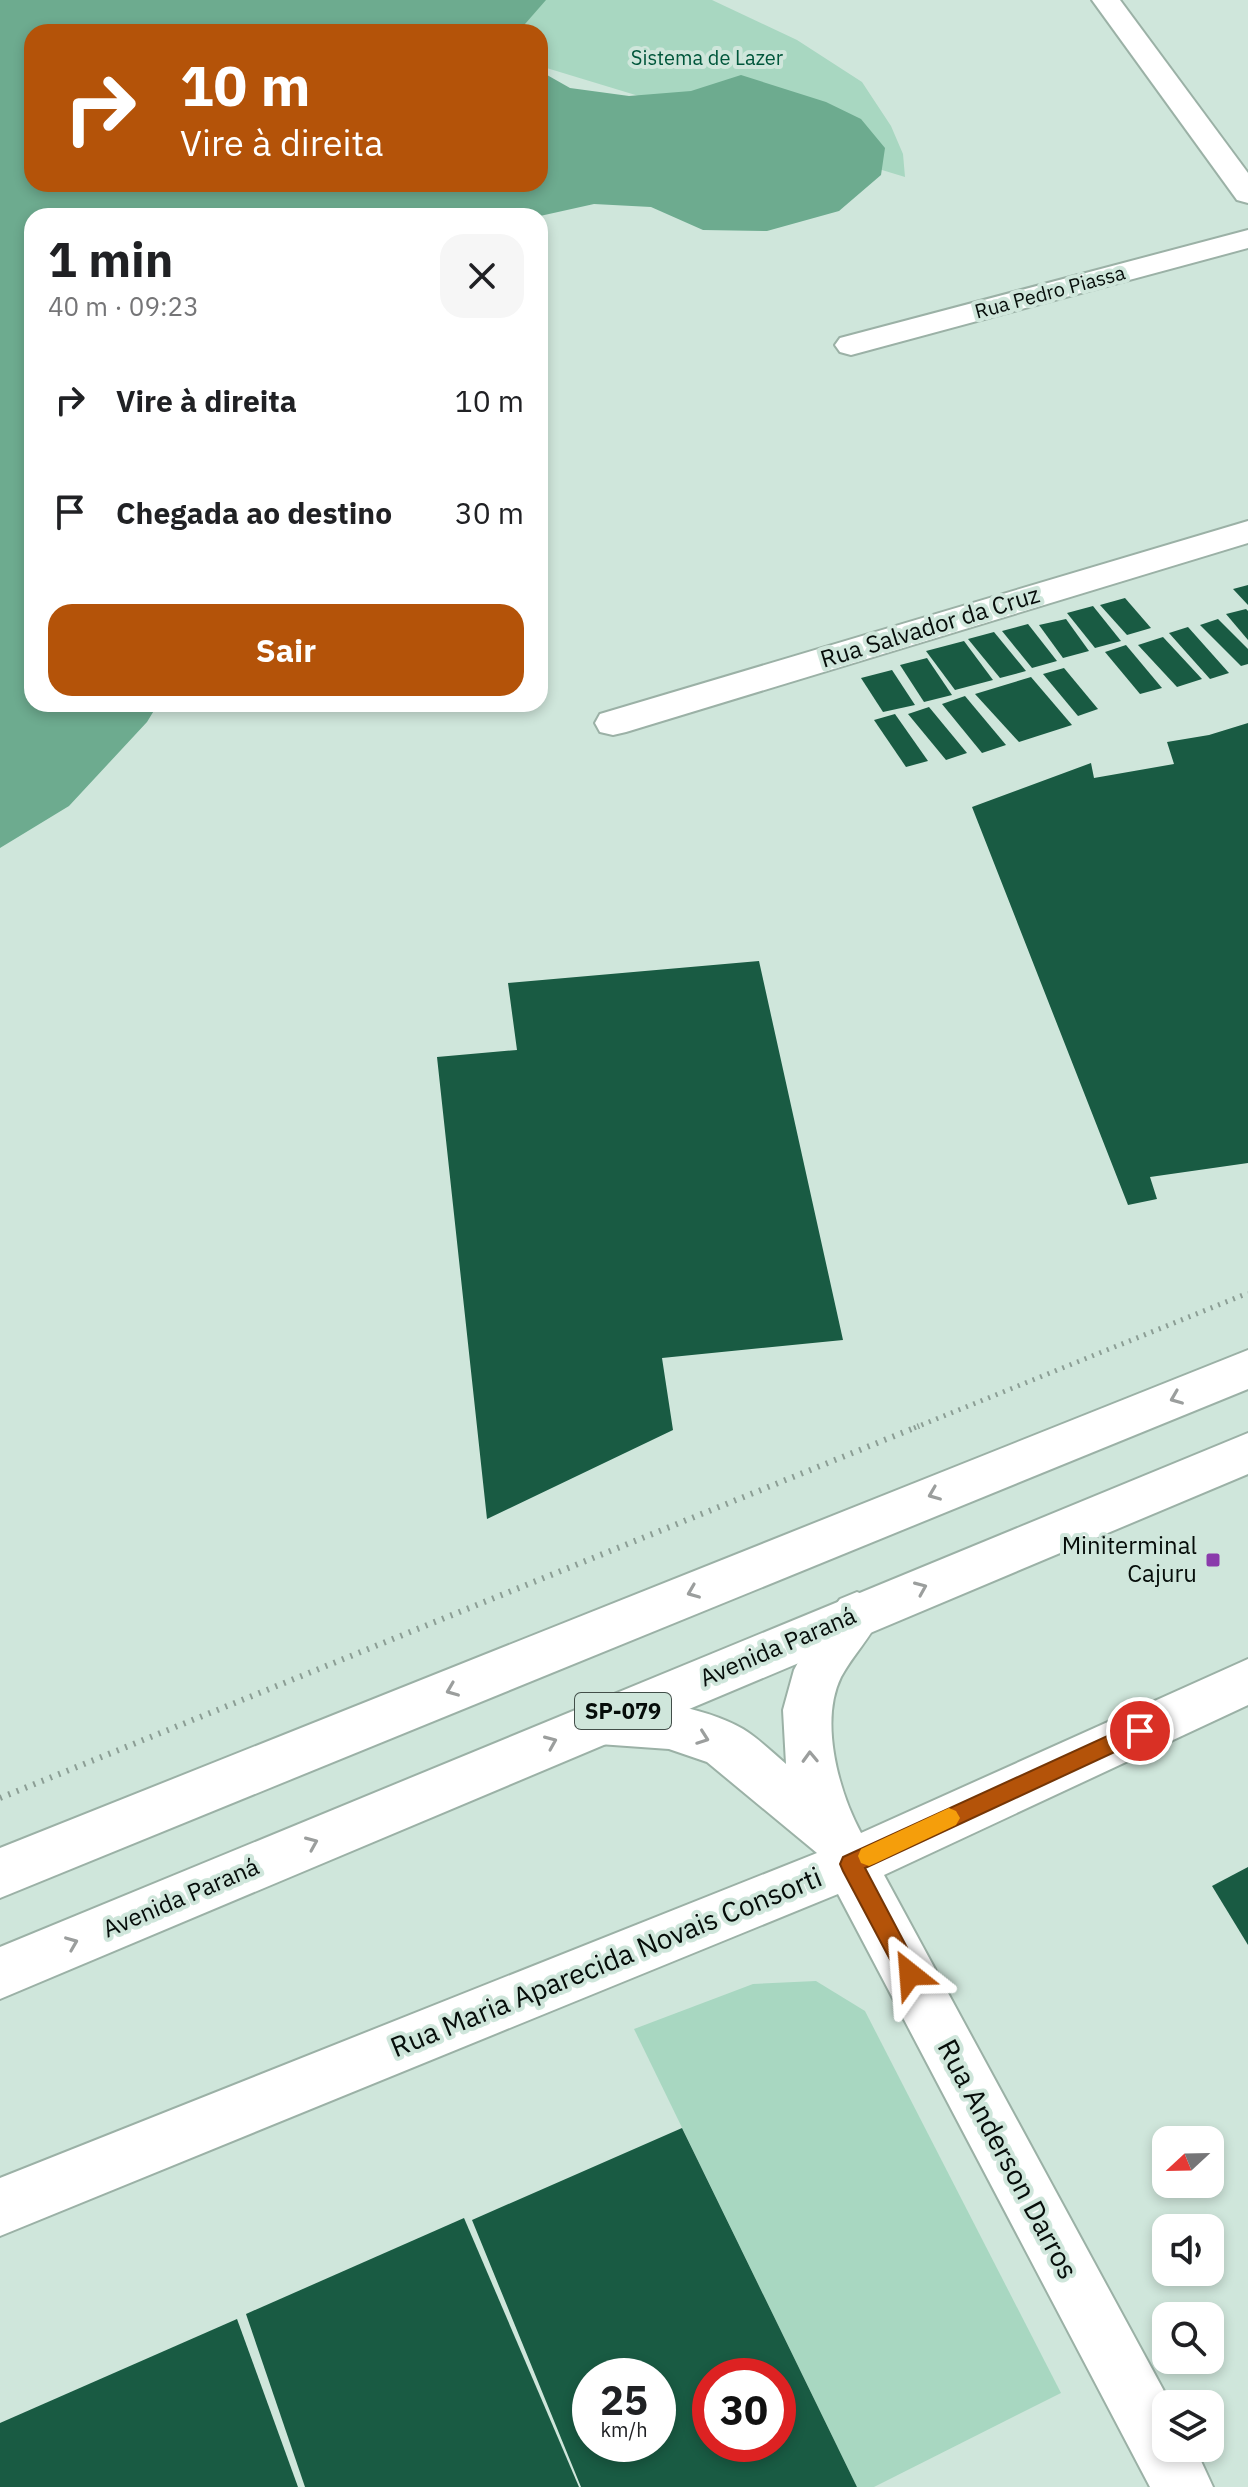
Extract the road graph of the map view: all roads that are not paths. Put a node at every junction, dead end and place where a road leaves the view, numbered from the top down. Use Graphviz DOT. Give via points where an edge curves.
graph roads {
  1 [pos="1106,0"];
  2 [pos="1248,194"];
  3 [pos="1248,239"];
  4 [pos="851,345"];
  5 [pos="1248,532"];
  6 [pos="613,723"];
  7 [pos="1248,1369"];
  8 [pos="1248,1453"];
  9 [pos="857,1614"];
  10 [pos="1248,1681"];
  11 [pos="599,1721"];
  12 [pos="842,1848"];
  13 [pos="0,1873"];
  14 [pos="0,1973"];
  15 [pos="0,2207"];
  16 [pos="1183,2487"];
  1 -- 2 [label="street"];
  3 -- 4 [label="street, Rua Pedro Piassa"];
  5 -- 6 [label="street, Rua Salvador da Cruz"];
  7 -- 13 [label="street, one-way"];
  9 -- 8 [label="street, Avenida Paraná / SP-079, one-way"];
  9 -- 11 [label="street, Avenida Paraná / SP-079"];
  12 -- 9 [label="street, Rua Anderson Darros, one-way" via="811,1772 808,1709 818,1671"];
  10 -- 12 [label="street, Rua Maria Aparecida Novais Consorti"];
  11 -- 12 [label="street, Rua Anderson Darros, one-way" via="669,1726 724,1745"];
  14 -- 11 [label="street, Avenida Paraná / SP-079, one-way"];
  12 -- 15 [label="street, Rua Maria Aparecida Novais Consorti"];
  12 -- 16 [label="street, Rua Anderson Darros"];
}
